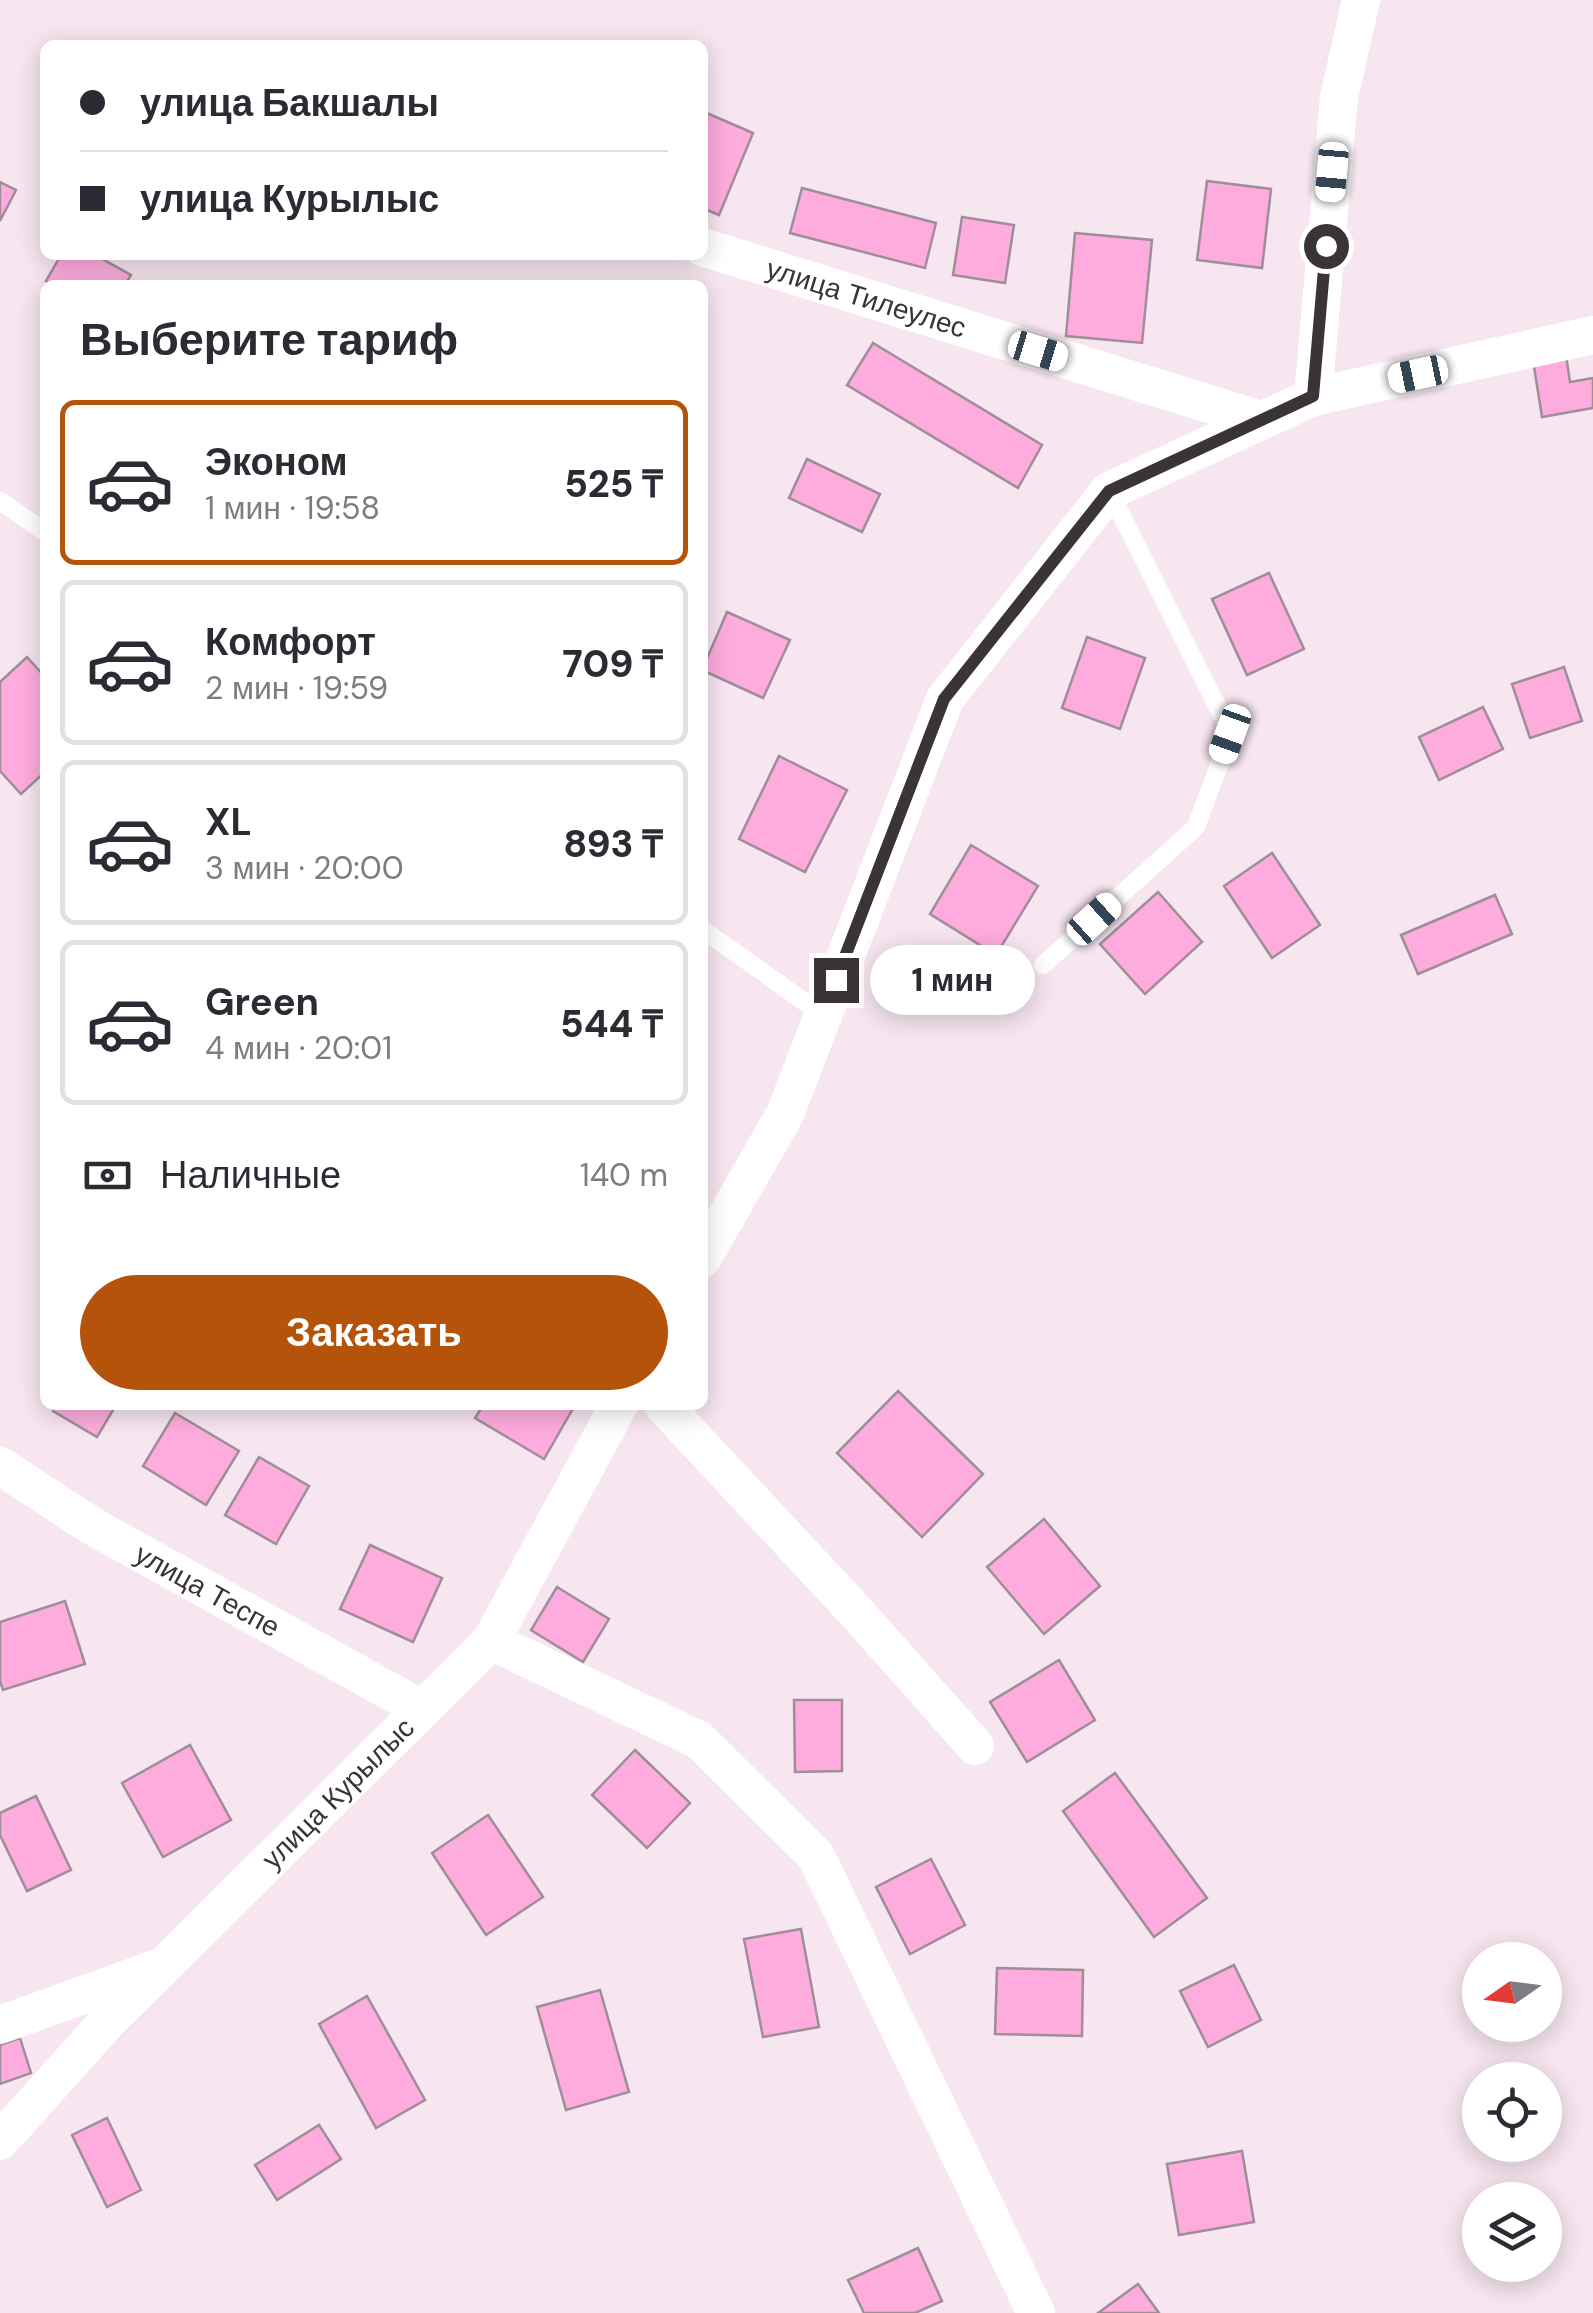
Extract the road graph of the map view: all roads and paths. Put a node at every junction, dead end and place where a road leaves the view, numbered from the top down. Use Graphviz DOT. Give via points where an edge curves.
graph roads {
  1 [pos="1361,0"];
  2 [pos="708,249"];
  3 [pos="1593,335"];
  4 [pos="1313,396"];
  5 [pos="1261,420"];
  6 [pos="1109,491"];
  7 [pos="0,500"];
  8 [pos="40,528"];
  9 [pos="708,933"];
  10 [pos="1043,965"];
  11 [pos="823,1015"];
  12 [pos="708,1248"];
  13 [pos="616,1410"];
  14 [pos="668,1410"];
  15 [pos="0,1466"];
  16 [pos="490,1642"];
  17 [pos="420,1708"];
  18 [pos="974,1746"];
  19 [pos="164,1966"];
  20 [pos="0,2024"];
  21 [pos="0,2141"];
  22 [pos="1036,2313"];
  1 -- 4 [label="street" via="1339,96"];
  2 -- 5 [label="street, улица Тилеулес"];
  3 -- 4 [label="street"];
  4 -- 5 [label="street"];
  5 -- 6 [label="street"];
  6 -- 10 [label="lane" via="1230,734 1196,827"];
  6 -- 11 [label="street" via="944,699"];
  7 -- 8 [label="lane"];
  9 -- 11 [label="lane"];
  11 -- 12 [label="street" via="785,1114"];
  13 -- 16 [label="street, улица Курылыс"];
  14 -- 18 [label="street"];
  15 -- 17 [label="street, улица Теспе" via="92,1526"];
  16 -- 17 [label="street, улица Курылыс"];
  16 -- 22 [label="street" via="699,1740 816,1856"];
  17 -- 19 [label="street, улица Курылыс"];
  19 -- 20 [label="street"];
  19 -- 21 [label="street, улица Курылыс"];
}
